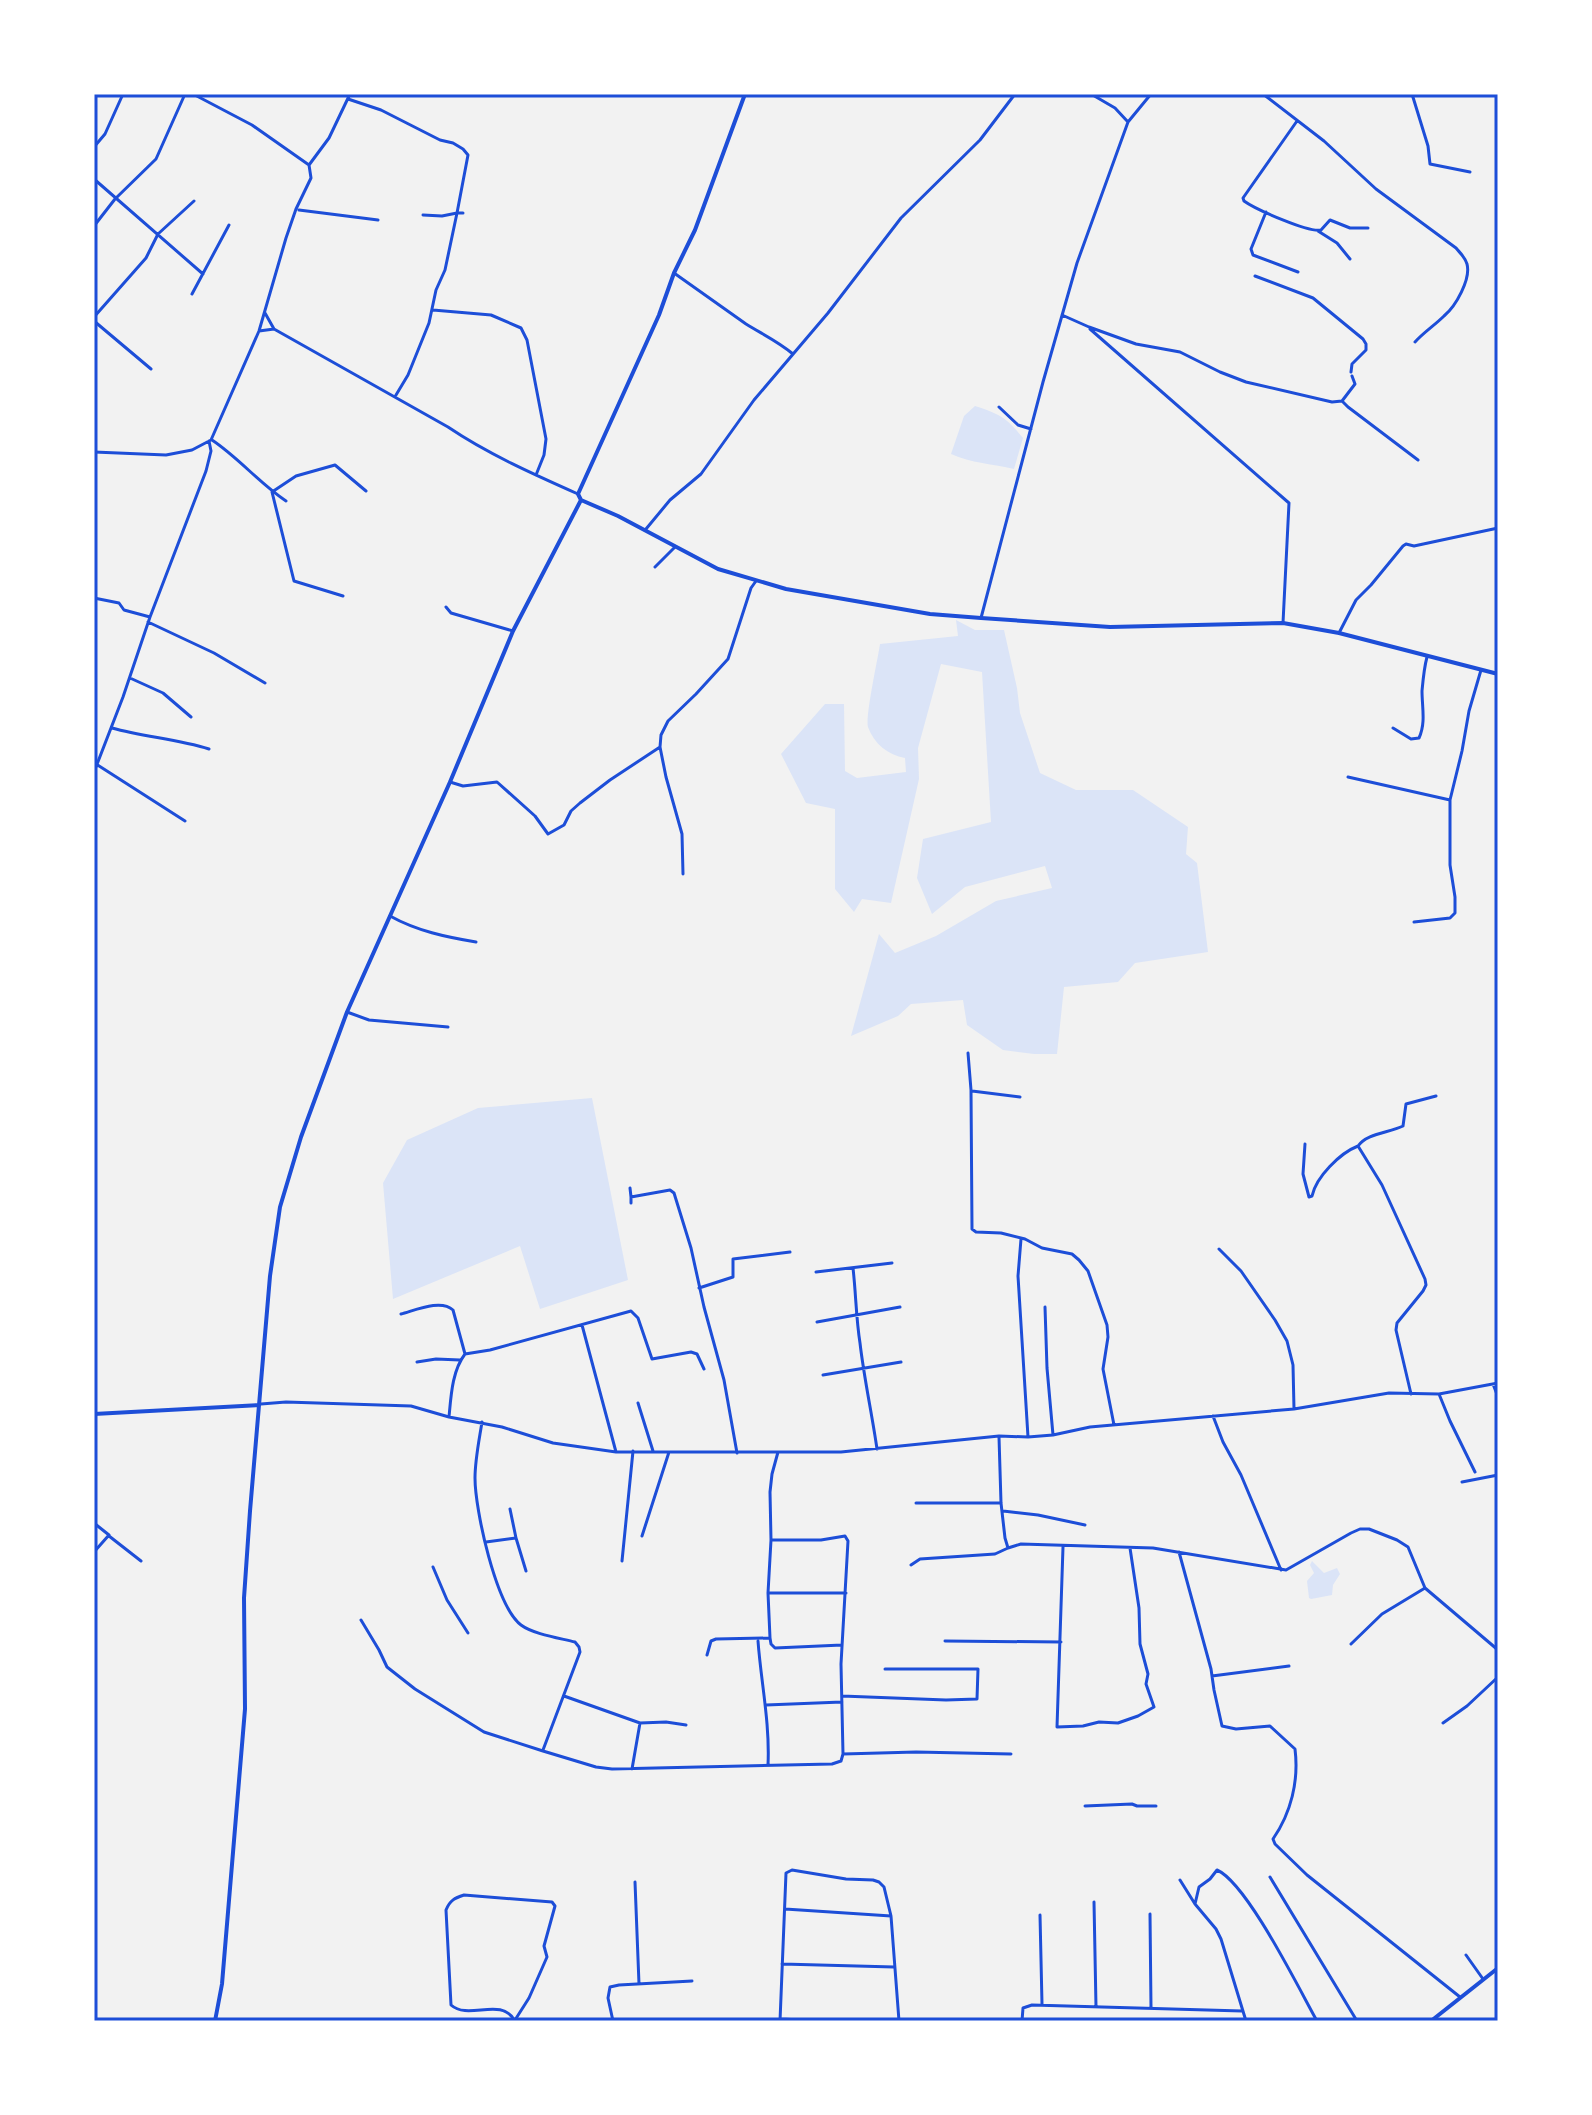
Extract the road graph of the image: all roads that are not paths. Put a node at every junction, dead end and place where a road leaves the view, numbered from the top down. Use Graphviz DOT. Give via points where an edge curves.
graph roads {
  1 [pos="123,94"];
  2 [pos="185,94"];
  3 [pos="193,94"];
  4 [pos="745,94"];
  5 [pos="1015,94"];
  6 [pos="1091,94"];
  7 [pos="1151,94"];
  8 [pos="1263,94"];
  9 [pos="1412,94"];
  10 [pos="349,96"];
  11 [pos="1297,121"];
  12 [pos="1128,122"];
  13 [pos="94,147"];
  14 [pos="309,165"];
  15 [pos="1470,172"];
  16 [pos="94,179"];
  17 [pos="115,199"];
  18 [pos="194,201"];
  19 [pos="296,209"];
  20 [pos="1266,212"];
  21 [pos="457,213"];
  22 [pos="463,213"];
  23 [pos="423,215"];
  24 [pos="378,220"];
  25 [pos="229,225"];
  26 [pos="94,226"];
  27 [pos="1368,228"];
  28 [pos="1318,231"];
  29 [pos="158,234"];
  30 [pos="1350,259"];
  31 [pos="1298,272"];
  32 [pos="674,273"];
  33 [pos="203,274"];
  34 [pos="1255,276"];
  35 [pos="192,294"];
  36 [pos="264,310"];
  37 [pos="433,310"];
  38 [pos="1062,315"];
  39 [pos="94,319"];
  40 [pos="1089,327"];
  41 [pos="274,329"];
  42 [pos="259,331"];
  43 [pos="1415,342"];
  44 [pos="793,355"];
  45 [pos="151,369"];
  46 [pos="395,397"];
  47 [pos="1342,401"];
  48 [pos="999,407"];
  49 [pos="1031,429"];
  50 [pos="210,441"];
  51 [pos="94,452"];
  52 [pos="1418,460"];
  53 [pos="536,475"];
  54 [pos="366,491"];
  55 [pos="272,492"];
  56 [pos="578,494"];
  57 [pos="581,500"];
  58 [pos="286,501"];
  59 [pos="1498,528"];
  60 [pos="645,530"];
  61 [pos="675,547"];
  62 [pos="655,567"];
  63 [pos="756,581"];
  64 [pos="343,596"];
  65 [pos="94,598"];
  66 [pos="446,607"];
  67 [pos="150,617"];
  68 [pos="981,618"];
  69 [pos="148,622"];
  70 [pos="1283,623"];
  71 [pos="513,631"];
  72 [pos="1339,633"];
  73 [pos="1427,657"];
  74 [pos="1481,670"];
  75 [pos="1498,674"];
  76 [pos="130,678"];
  77 [pos="265,683"];
  78 [pos="191,717"];
  79 [pos="112,728"];
  80 [pos="1393,728"];
  81 [pos="660,747"];
  82 [pos="209,749"];
  83 [pos="96,764"];
  84 [pos="94,772"];
  85 [pos="1348,777"];
  86 [pos="450,782"];
  87 [pos="1450,800"];
  88 [pos="185,821"];
  89 [pos="683,874"];
  90 [pos="390,916"];
  91 [pos="1414,922"];
  92 [pos="476,942"];
  93 [pos="347,1012"];
  94 [pos="448,1027"];
  95 [pos="968,1053"];
  96 [pos="971,1090"];
  97 [pos="1436,1096"];
  98 [pos="1020,1097"];
  99 [pos="1305,1144"];
  100 [pos="1358,1146"];
  101 [pos="630,1188"];
  102 [pos="631,1197"];
  103 [pos="631,1203"];
  104 [pos="1021,1239"];
  105 [pos="1219,1249"];
  106 [pos="790,1252"];
  107 [pos="892,1263"];
  108 [pos="853,1268"];
  109 [pos="816,1272"];
  110 [pos="699,1288"];
  111 [pos="900,1307"];
  112 [pos="1045,1307"];
  113 [pos="401,1314"];
  114 [pos="857,1315"];
  115 [pos="817,1322"];
  116 [pos="582,1325"];
  117 [pos="465,1354"];
  118 [pos="460,1360"];
  119 [pos="417,1362"];
  120 [pos="901,1362"];
  121 [pos="864,1368"];
  122 [pos="704,1369"];
  123 [pos="823,1375"];
  124 [pos="1496,1384"];
  125 [pos="1411,1394"];
  126 [pos="1439,1394"];
  127 [pos="1498,1397"];
  128 [pos="638,1403"];
  129 [pos="259,1405"];
  130 [pos="1294,1409"];
  131 [pos="94,1414"];
  132 [pos="1213,1416"];
  133 [pos="449,1417"];
  134 [pos="482,1422"];
  135 [pos="1114,1425"];
  136 [pos="1053,1435"];
  137 [pos="999,1436"];
  138 [pos="1028,1437"];
  139 [pos="877,1449"];
  140 [pos="633,1451"];
  141 [pos="653,1451"];
  142 [pos="616,1452"];
  143 [pos="669,1452"];
  144 [pos="778,1452"];
  145 [pos="737,1453"];
  146 [pos="1475,1472"];
  147 [pos="1498,1475"];
  148 [pos="1462,1482"];
  149 [pos="916,1503"];
  150 [pos="1001,1503"];
  151 [pos="510,1509"];
  152 [pos="1003,1511"];
  153 [pos="94,1523"];
  154 [pos="1085,1525"];
  155 [pos="109,1535"];
  156 [pos="642,1536"];
  157 [pos="516,1538"];
  158 [pos="771,1540"];
  159 [pos="486,1542"];
  160 [pos="1063,1547"];
  161 [pos="1130,1547"];
  162 [pos="1008,1548"];
  163 [pos="94,1552"];
  164 [pos="1179,1552"];
  165 [pos="141,1561"];
  166 [pos="622,1561"];
  167 [pos="911,1565"];
  168 [pos="433,1567"];
  169 [pos="1281,1570"];
  170 [pos="526,1571"];
  171 [pos="1425,1588"];
  172 [pos="768,1593"];
  173 [pos="846,1593"];
  174 [pos="361,1620"];
  175 [pos="468,1633"];
  176 [pos="770,1638"];
  177 [pos="757,1639"];
  178 [pos="945,1641"];
  179 [pos="1061,1642"];
  180 [pos="1351,1644"];
  181 [pos="842,1645"];
  182 [pos="1498,1650"];
  183 [pos="707,1655"];
  184 [pos="1289,1666"];
  185 [pos="885,1669"];
  186 [pos="1212,1676"];
  187 [pos="1498,1677"];
  188 [pos="564,1696"];
  189 [pos="842,1699"];
  190 [pos="766,1705"];
  191 [pos="640,1723"];
  192 [pos="1443,1723"];
  193 [pos="686,1725"];
  194 [pos="543,1751"];
  195 [pos="843,1754"];
  196 [pos="1011,1754"];
  197 [pos="551,1757"];
  198 [pos="768,1765"];
  199 [pos="632,1769"];
  200 [pos="1085,1806"];
  201 [pos="1156,1806"];
  202 [pos="1270,1877"];
  203 [pos="1180,1880"];
  204 [pos="635,1882"];
  205 [pos="1094,1902"];
  206 [pos="1195,1904"];
  207 [pos="785,1909"];
  208 [pos="1150,1914"];
  209 [pos="1040,1915"];
  210 [pos="891,1916"];
  211 [pos="1466,1955"];
  212 [pos="781,1964"];
  213 [pos="894,1967"];
  214 [pos="1498,1968"];
  215 [pos="1483,1979"];
  216 [pos="692,1981"];
  217 [pos="639,1984"];
  218 [pos="1461,1998"];
  219 [pos="1042,2004"];
  220 [pos="1096,2007"];
  221 [pos="1151,2008"];
  222 [pos="1242,2011"];
  223 [pos="780,2020"];
  224 [pos="1436,2020"];
  225 [pos="215,2021"];
  226 [pos="515,2021"];
  227 [pos="613,2021"];
  228 [pos="821,2021"];
  229 [pos="899,2021"];
  230 [pos="1022,2021"];
  231 [pos="1246,2021"];
  232 [pos="1317,2021"];
  233 [pos="1357,2021"];
  1 -- 13 [label="street"];
  2 -- 17 [label="street" via="156,159"];
  3 -- 14 [label="street" via="252,125"];
  4 -- 32 [label="street"];
  5 -- 44 [label="street" via="980,140 901,218"];
  6 -- 12 [label="street"];
  7 -- 12 [label="street"];
  8 -- 11 [label="street"];
  9 -- 15 [label="street" via="1430,164"];
  10 -- 14 [label="street"];
  10 -- 21 [label="street" via="463,149 468,155"];
  11 -- 20 [label="street" via="1243,198"];
  11 -- 43 [label="street" via="1466,260 1467,276 1455,302"];
  12 -- 38 [label="street"];
  14 -- 19 [label="street" via="311,178"];
  16 -- 17 [label="street"];
  17 -- 26 [label="street"];
  17 -- 29 [label="street"];
  18 -- 29 [label="street"];
  19 -- 24 [label="street"];
  19 -- 36 [label="street"];
  20 -- 28 [label="street"];
  20 -- 31 [label="street" via="1253,255"];
  21 -- 22 [label="street"];
  21 -- 23 [label="street"];
  21 -- 37 [label="street"];
  25 -- 33 [label="street"];
  27 -- 28 [label="street" via="1330,220"];
  28 -- 30 [label="street"];
  29 -- 33 [label="street"];
  29 -- 39 [label="street" via="146,258"];
  32 -- 44 [label="street"];
  32 -- 56 [label="street"];
  33 -- 35 [label="street"];
  34 -- 47 [label="street" via="1313,298 1363,339 1366,350 1352,364 1355,384"];
  36 -- 41 [label="street"];
  36 -- 42 [label="street"];
  37 -- 46 [label="street"];
  37 -- 53 [label="street" via="491,315 521,328 546,439"];
  38 -- 40 [label="street"];
  38 -- 49 [label="street"];
  39 -- 45 [label="street"];
  40 -- 47 [label="street" via="1180,352 1246,382"];
  40 -- 70 [label="street" via="1289,503"];
  41 -- 42 [label="street"];
  41 -- 46 [label="street"];
  42 -- 50 [label="street"];
  44 -- 60 [label="street" via="701,474"];
  46 -- 53 [label="street"];
  47 -- 52 [label="street"];
  48 -- 49 [label="street" via="1018,425"];
  49 -- 68 [label="street"];
  50 -- 51 [label="street" via="166,455"];
  50 -- 55 [label="street"];
  50 -- 67 [label="street" via="206,471"];
  53 -- 56 [label="street"];
  54 -- 55 [label="street" via="335,465 296,476"];
  55 -- 58 [label="street"];
  55 -- 64 [label="street" via="294,581"];
  56 -- 57 [label="street"];
  57 -- 60 [label="street"];
  57 -- 71 [label="street"];
  59 -- 72 [label="street" via="1406,544 1356,600"];
  60 -- 61 [label="street"];
  61 -- 62 [label="street"];
  61 -- 63 [label="street"];
  63 -- 68 [label="street" via="930,614"];
  63 -- 81 [label="street" via="728,659 668,721"];
  65 -- 67 [label="street"];
  66 -- 71 [label="street"];
  67 -- 69 [label="street"];
  68 -- 70 [label="street" via="1110,627"];
  69 -- 76 [label="street"];
  69 -- 77 [label="street"];
  70 -- 72 [label="street"];
  71 -- 86 [label="street"];
  72 -- 73 [label="street"];
  73 -- 74 [label="street"];
  73 -- 80 [label="street" via="1421,734 1411,739"];
  74 -- 75 [label="street"];
  74 -- 87 [label="street"];
  76 -- 78 [label="street" via="163,693"];
  76 -- 79 [label="street"];
  79 -- 82 [label="street"];
  79 -- 83 [label="street"];
  81 -- 86 [label="street" via="590,795 564,825 548,834 501,784"];
  81 -- 89 [label="street" via="682,834"];
  83 -- 84 [label="street"];
  83 -- 88 [label="street"];
  85 -- 87 [label="street"];
  86 -- 90 [label="street"];
  87 -- 91 [label="street" via="1455,913"];
  90 -- 92 [label="street" via="434,934"];
  90 -- 93 [label="street"];
  93 -- 94 [label="street" via="369,1020"];
  93 -- 129 [label="street" via="280,1207"];
  95 -- 96 [label="street"];
  96 -- 98 [label="street"];
  96 -- 104 [label="street" via="972,1229"];
  97 -- 100 [label="street" via="1406,1104 1403,1126 1368,1137"];
  99 -- 100 [label="street" via="1303,1174 1309,1197 1329,1168"];
  100 -- 125 [label="street" via="1425,1279 1423,1291 1397,1323"];
  101 -- 102 [label="street"];
  102 -- 103 [label="street"];
  102 -- 110 [label="street" via="674,1193"];
  104 -- 135 [label="street" via="1072,1254 1088,1271 1107,1325 1102,1362"];
  104 -- 138 [label="street" via="1018,1276"];
  105 -- 130 [label="street" via="1241,1271 1287,1341"];
  106 -- 110 [label="street" via="733,1259 733,1277"];
  107 -- 108 [label="street"];
  108 -- 109 [label="street"];
  108 -- 114 [label="street"];
  110 -- 145 [label="street"];
  111 -- 114 [label="street"];
  112 -- 136 [label="street"];
  113 -- 117 [label="street" via="443,1304 451,1307"];
  114 -- 115 [label="street"];
  114 -- 121 [label="street"];
  116 -- 117 [label="street"];
  116 -- 122 [label="street" via="631,1311 652,1359 691,1352"];
  116 -- 142 [label="street"];
  117 -- 118 [label="street"];
  118 -- 119 [label="street"];
  118 -- 133 [label="street"];
  120 -- 121 [label="street"];
  121 -- 123 [label="street"];
  121 -- 139 [label="street"];
  124 -- 126 [label="street"];
  124 -- 127 [label="street"];
  125 -- 126 [label="street"];
  125 -- 130 [label="street"];
  126 -- 146 [label="street"];
  128 -- 141 [label="street"];
  129 -- 131 [label="street"];
  129 -- 133 [label="street" via="382,1404"];
  129 -- 225 [label="street" via="244,1598 245,1709"];
  130 -- 132 [label="street"];
  132 -- 135 [label="street"];
  132 -- 169 [label="street"];
  133 -- 134 [label="street"];
  134 -- 142 [label="street" via="553,1443"];
  134 -- 159 [label="street" via="475,1490"];
  135 -- 136 [label="street"];
  136 -- 138 [label="street"];
  137 -- 138 [label="street"];
  137 -- 139 [label="street"];
  137 -- 150 [label="street"];
  139 -- 144 [label="street"];
  140 -- 141 [label="street"];
  140 -- 142 [label="street"];
  140 -- 166 [label="street"];
  141 -- 143 [label="street"];
  143 -- 145 [label="street"];
  143 -- 156 [label="street"];
  144 -- 145 [label="street"];
  144 -- 158 [label="street" via="771,1483"];
  147 -- 148 [label="street"];
  149 -- 150 [label="street"];
  150 -- 152 [label="street"];
  151 -- 157 [label="street"];
  152 -- 154 [label="street"];
  152 -- 162 [label="street"];
  153 -- 155 [label="street"];
  155 -- 163 [label="street"];
  155 -- 165 [label="street"];
  157 -- 159 [label="street"];
  157 -- 170 [label="street"];
  158 -- 172 [label="street"];
  158 -- 173 [label="street" via="845,1536"];
  159 -- 188 [label="street" via="497,1585 513,1618 524,1628 579,1647"];
  160 -- 161 [label="street"];
  160 -- 162 [label="street"];
  160 -- 179 [label="street"];
  161 -- 164 [label="street"];
  161 -- 179 [label="street" via="1153,1709 1118,1723 1057,1727"];
  162 -- 167 [label="street" via="995,1554 920,1559"];
  164 -- 169 [label="street"];
  164 -- 186 [label="street"];
  168 -- 175 [label="street"];
  169 -- 171 [label="street" via="1369,1529 1408,1547"];
  171 -- 180 [label="street" via="1378,1616"];
  171 -- 182 [label="street"];
  172 -- 173 [label="street"];
  172 -- 176 [label="street"];
  173 -- 181 [label="street"];
  174 -- 194 [label="street" via="387,1667 415,1689 484,1732"];
  176 -- 177 [label="street"];
  176 -- 181 [label="street" via="775,1648"];
  177 -- 183 [label="street" via="712,1640"];
  177 -- 190 [label="street"];
  178 -- 179 [label="street"];
  181 -- 189 [label="street"];
  184 -- 186 [label="street"];
  185 -- 189 [label="street" via="978,1669 977,1699"];
  186 -- 218 [label="street" via="1224,1728 1270,1726 1295,1749 1295,1786 1275,1844"];
  187 -- 192 [label="street"];
  188 -- 191 [label="street"];
  188 -- 194 [label="street"];
  189 -- 190 [label="street"];
  189 -- 195 [label="street"];
  190 -- 198 [label="street"];
  191 -- 193 [label="street"];
  191 -- 199 [label="street"];
  194 -- 197 [label="street"];
  194 -- 199 [label="street" via="596,1767"];
  195 -- 196 [label="street"];
  195 -- 198 [label="street" via="838,1763"];
  198 -- 199 [label="street"];
  200 -- 201 [label="street"];
  202 -- 233 [label="street"];
  203 -- 206 [label="street"];
  204 -- 217 [label="street"];
  205 -- 220 [label="street"];
  206 -- 222 [label="street" via="1221,1939"];
  206 -- 232 [label="street" via="1199,1887 1217,1870 1227,1876 1257,1913"];
  207 -- 210 [label="street"];
  207 -- 210 [label="street" via="786,1873 792,1870 879,1882"];
  207 -- 212 [label="street"];
  208 -- 221 [label="street"];
  209 -- 219 [label="street"];
  210 -- 213 [label="street"];
  211 -- 215 [label="street"];
  212 -- 213 [label="street"];
  212 -- 223 [label="street"];
  213 -- 229 [label="street"];
  214 -- 215 [label="street"];
  215 -- 218 [label="street"];
  216 -- 217 [label="street"];
  217 -- 227 [label="street" via="610,1987"];
  218 -- 224 [label="street"];
  219 -- 220 [label="street"];
  219 -- 230 [label="street" via="1023,2008"];
  220 -- 221 [label="street"];
  221 -- 222 [label="street"];
  222 -- 231 [label="street"];
  223 -- 228 [label="street"];
  226 -- 226 [label="street" via="502,2010 462,2011 451,2005 446,1910 455,1898 555,1906 544,1946 547,1957"];
}
